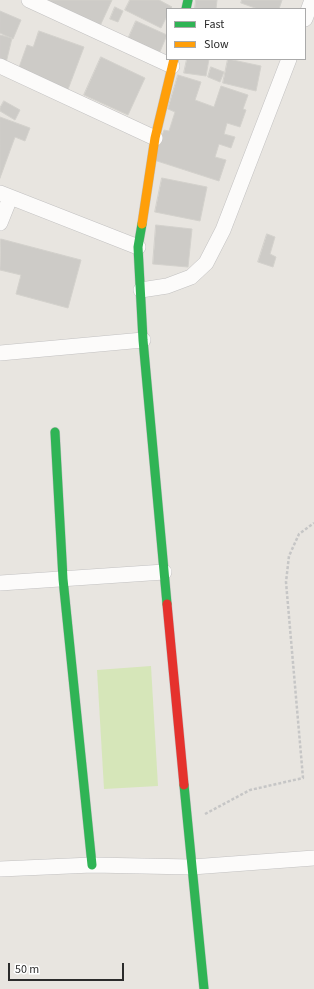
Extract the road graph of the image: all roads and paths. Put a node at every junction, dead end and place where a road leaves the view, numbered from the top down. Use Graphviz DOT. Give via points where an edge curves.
graph roads {
  1 [pos="29,0"];
  2 [pos="312,0"];
  3 [pos="306,16"];
  4 [pos="166,60"];
  5 [pos="290,60"];
  6 [pos="173,63"];
  7 [pos="0,66"];
  8 [pos="156,138"];
  9 [pos="5,196"];
  10 [pos="0,224"];
  11 [pos="138,247"];
  12 [pos="140,290"];
  13 [pos="143,340"];
  14 [pos="0,353"];
  15 [pos="55,432"];
  16 [pos="314,523"];
  17 [pos="164,572"];
  18 [pos="63,579"];
  19 [pos="0,583"];
  20 [pos="187,815"];
  21 [pos="314,858"];
  22 [pos="92,865"];
  23 [pos="192,867"];
  24 [pos="0,869"];
  25 [pos="204,989"];
  1 -- 4 [label="street"];
  2 -- 3 [label="street"];
  5 -- 12 [label="street" via="223,230 206,263 191,277 167,286"];
  6 -- 8 [label="main road"];
  7 -- 8 [label="street"];
  8 -- 11 [label="main road"];
  9 -- 10 [label="street"];
  9 -- 11 [label="street"];
  11 -- 12 [label="main road"];
  12 -- 13 [label="main road"];
  13 -- 14 [label="street"];
  13 -- 17 [label="main road"];
  15 -- 18 [label="main road"];
  16 -- 20 [label="path" via="299,534 289,556 286,582 303,778 250,790 202,815"];
  17 -- 18 [label="street"];
  17 -- 20 [label="main road"];
  18 -- 19 [label="street"];
  18 -- 22 [label="main road"];
  20 -- 23 [label="main road"];
  21 -- 23 [label="street"];
  22 -- 23 [label="street"];
  22 -- 24 [label="street"];
  23 -- 25 [label="main road"];
}
